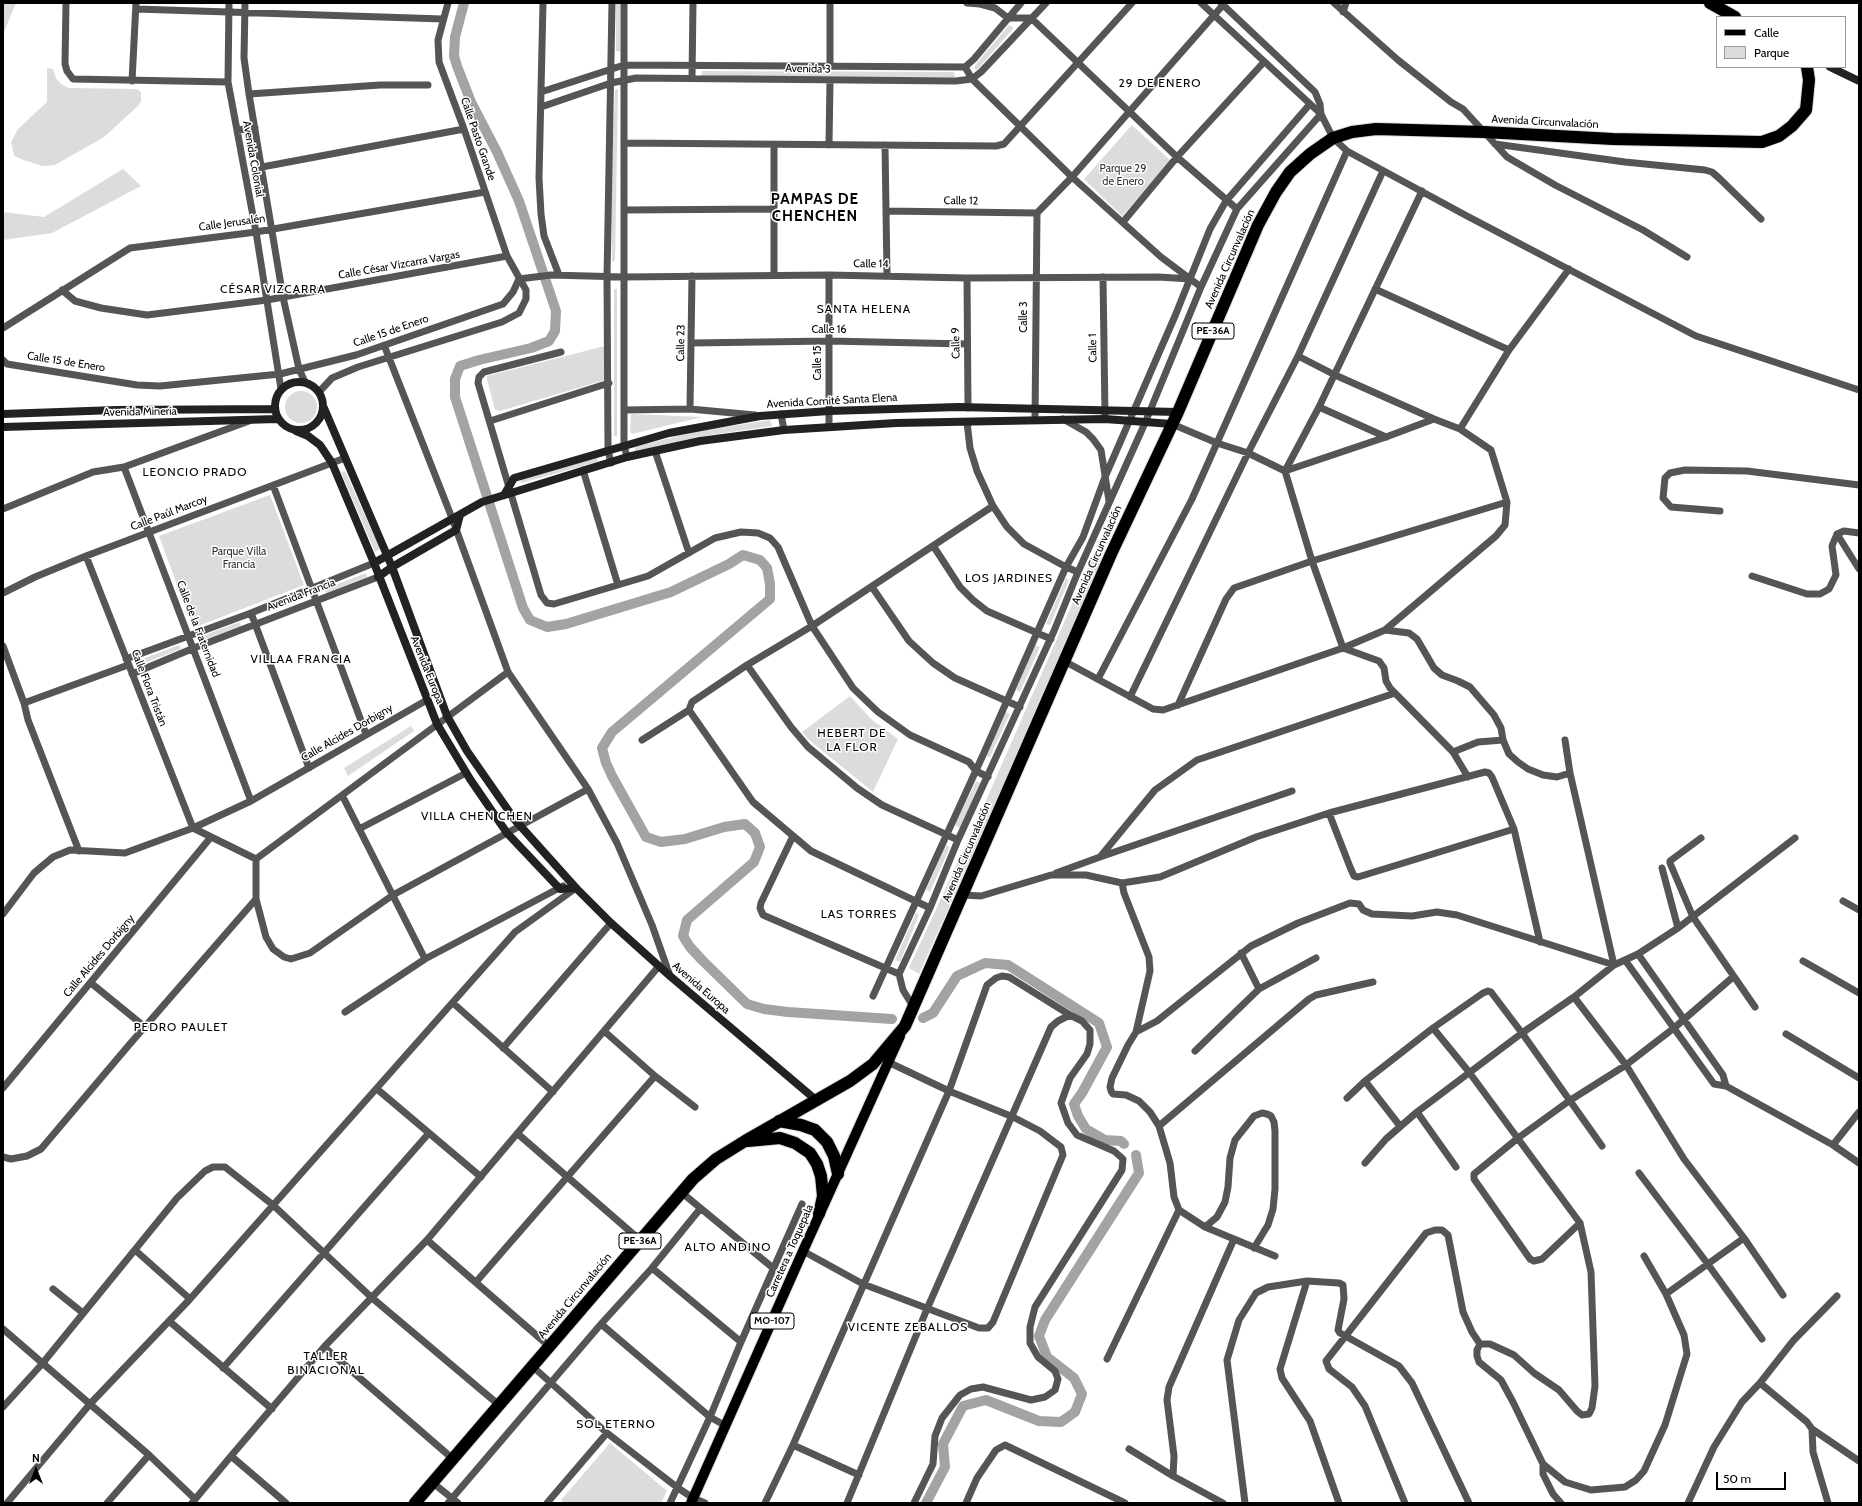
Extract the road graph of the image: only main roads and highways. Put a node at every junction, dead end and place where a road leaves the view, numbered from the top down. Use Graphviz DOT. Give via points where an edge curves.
graph roads {
  1 [pos="1710,3"];
  2 [pos="1733,16"];
  3 [pos="1807,68"];
  4 [pos="1832,68"];
  5 [pos="1859,81"];
  6 [pos="324,408"];
  7 [pos="274,409"];
  8 [pos="1178,412"];
  9 [pos="3,414"];
  10 [pos="278,419"];
  11 [pos="1172,424"];
  12 [pos="3,427"];
  13 [pos="296,431"];
  14 [pos="507,492"];
  15 [pos="460,515"];
  16 [pos="387,556"];
  17 [pos="374,563"];
  18 [pos="392,566"];
  19 [pos="378,577"];
  20 [pos="576,888"];
  21 [pos="905,1026"];
  22 [pos="816,1100"];
  23 [pos="779,1121"];
  24 [pos="854,1140"];
  25 [pos="745,1141"];
  26 [pos="838,1174"];
  27 [pos="820,1214"];
  28 [pos="692,1501"];
  29 [pos="415,1503"];
  1 -- 2 [label="highway"];
  3 -- 8 [label="highway, Avenida Circunvalación / PE-36A" via="1809,80 1806,110 1779,136 1762,142 1612,139 1376,129 1333,138 1290,172 1276,192 1258,225"];
  4 -- 5 [label="main road"];
  6 -- 7 [label="main road" via="319,392 304,382 292,382 281,389 274,402"];
  6 -- 13 [label="main road" via="320,420 310,428"];
  6 -- 16 [label="main road, Avenida Europa"];
  7 -- 9 [label="main road, Avenida Minería"];
  7 -- 10 [label="main road"];
  8 -- 11 [label="highway, Avenida Circunvalación / PE-36A"];
  8 -- 14 [label="main road, Avenida Comité Santa Elena" via="968,408 828,411 760,416 669,432 514,478"];
  10 -- 12 [label="main road, Avenida Minería"];
  10 -- 13 [label="main road"];
  11 -- 14 [label="main road, Avenida Francia" via="1062,419 896,423 784,430 700,441 627,457"];
  11 -- 21 [label="highway, Avenida Circunvalación / PE-36A" via="1111,554"];
  13 -- 17 [label="main road, Avenida Europa" via="320,445 332,463"];
  14 -- 15 [label="main road, Avenida Francia" via="482,502"];
  15 -- 16 [label="main road, Avenida Francia"];
  15 -- 18 [label="main road, Avenida Francia" via="456,530"];
  16 -- 17 [label="main road, Avenida Francia"];
  16 -- 18 [label="main road, Avenida Europa"];
  17 -- 19 [label="main road, Avenida Europa"];
  18 -- 19 [label="main road, Avenida Francia"];
  18 -- 20 [label="main road, Avenida Europa" via="448,716 467,751 520,826"];
  19 -- 20 [label="main road, Avenida Europa" via="437,724 466,773 507,833 560,889"];
  20 -- 22 [label="main road, Avenida Europa" via="670,976"];
  21 -- 22 [label="highway, Avenida Circunvalación / PE-36A" via="872,1064 850,1081"];
  21 -- 24 [label="main road, Avenida Circunvalación / MO-107"];
  22 -- 23 [label="highway, Avenida Circunvalación / PE-36A"];
  23 -- 25 [label="highway, Avenida Circunvalación / PE-36A"];
  23 -- 26 [label="highway" via="816,1130 827,1142 834,1156"];
  24 -- 26 [label="main road, Carretera a Toquepala / MO-107"];
  25 -- 27 [label="highway" via="780,1138 795,1143 810,1153 821,1176 823,1196"];
  25 -- 29 [label="highway, Avenida Circunvalación / PE-36A" via="716,1159 681,1192"];
  26 -- 27 [label="main road, Carretera a Toquepala / MO-107"];
  27 -- 28 [label="main road, Carretera a Toquepala / MO-107"];
}
